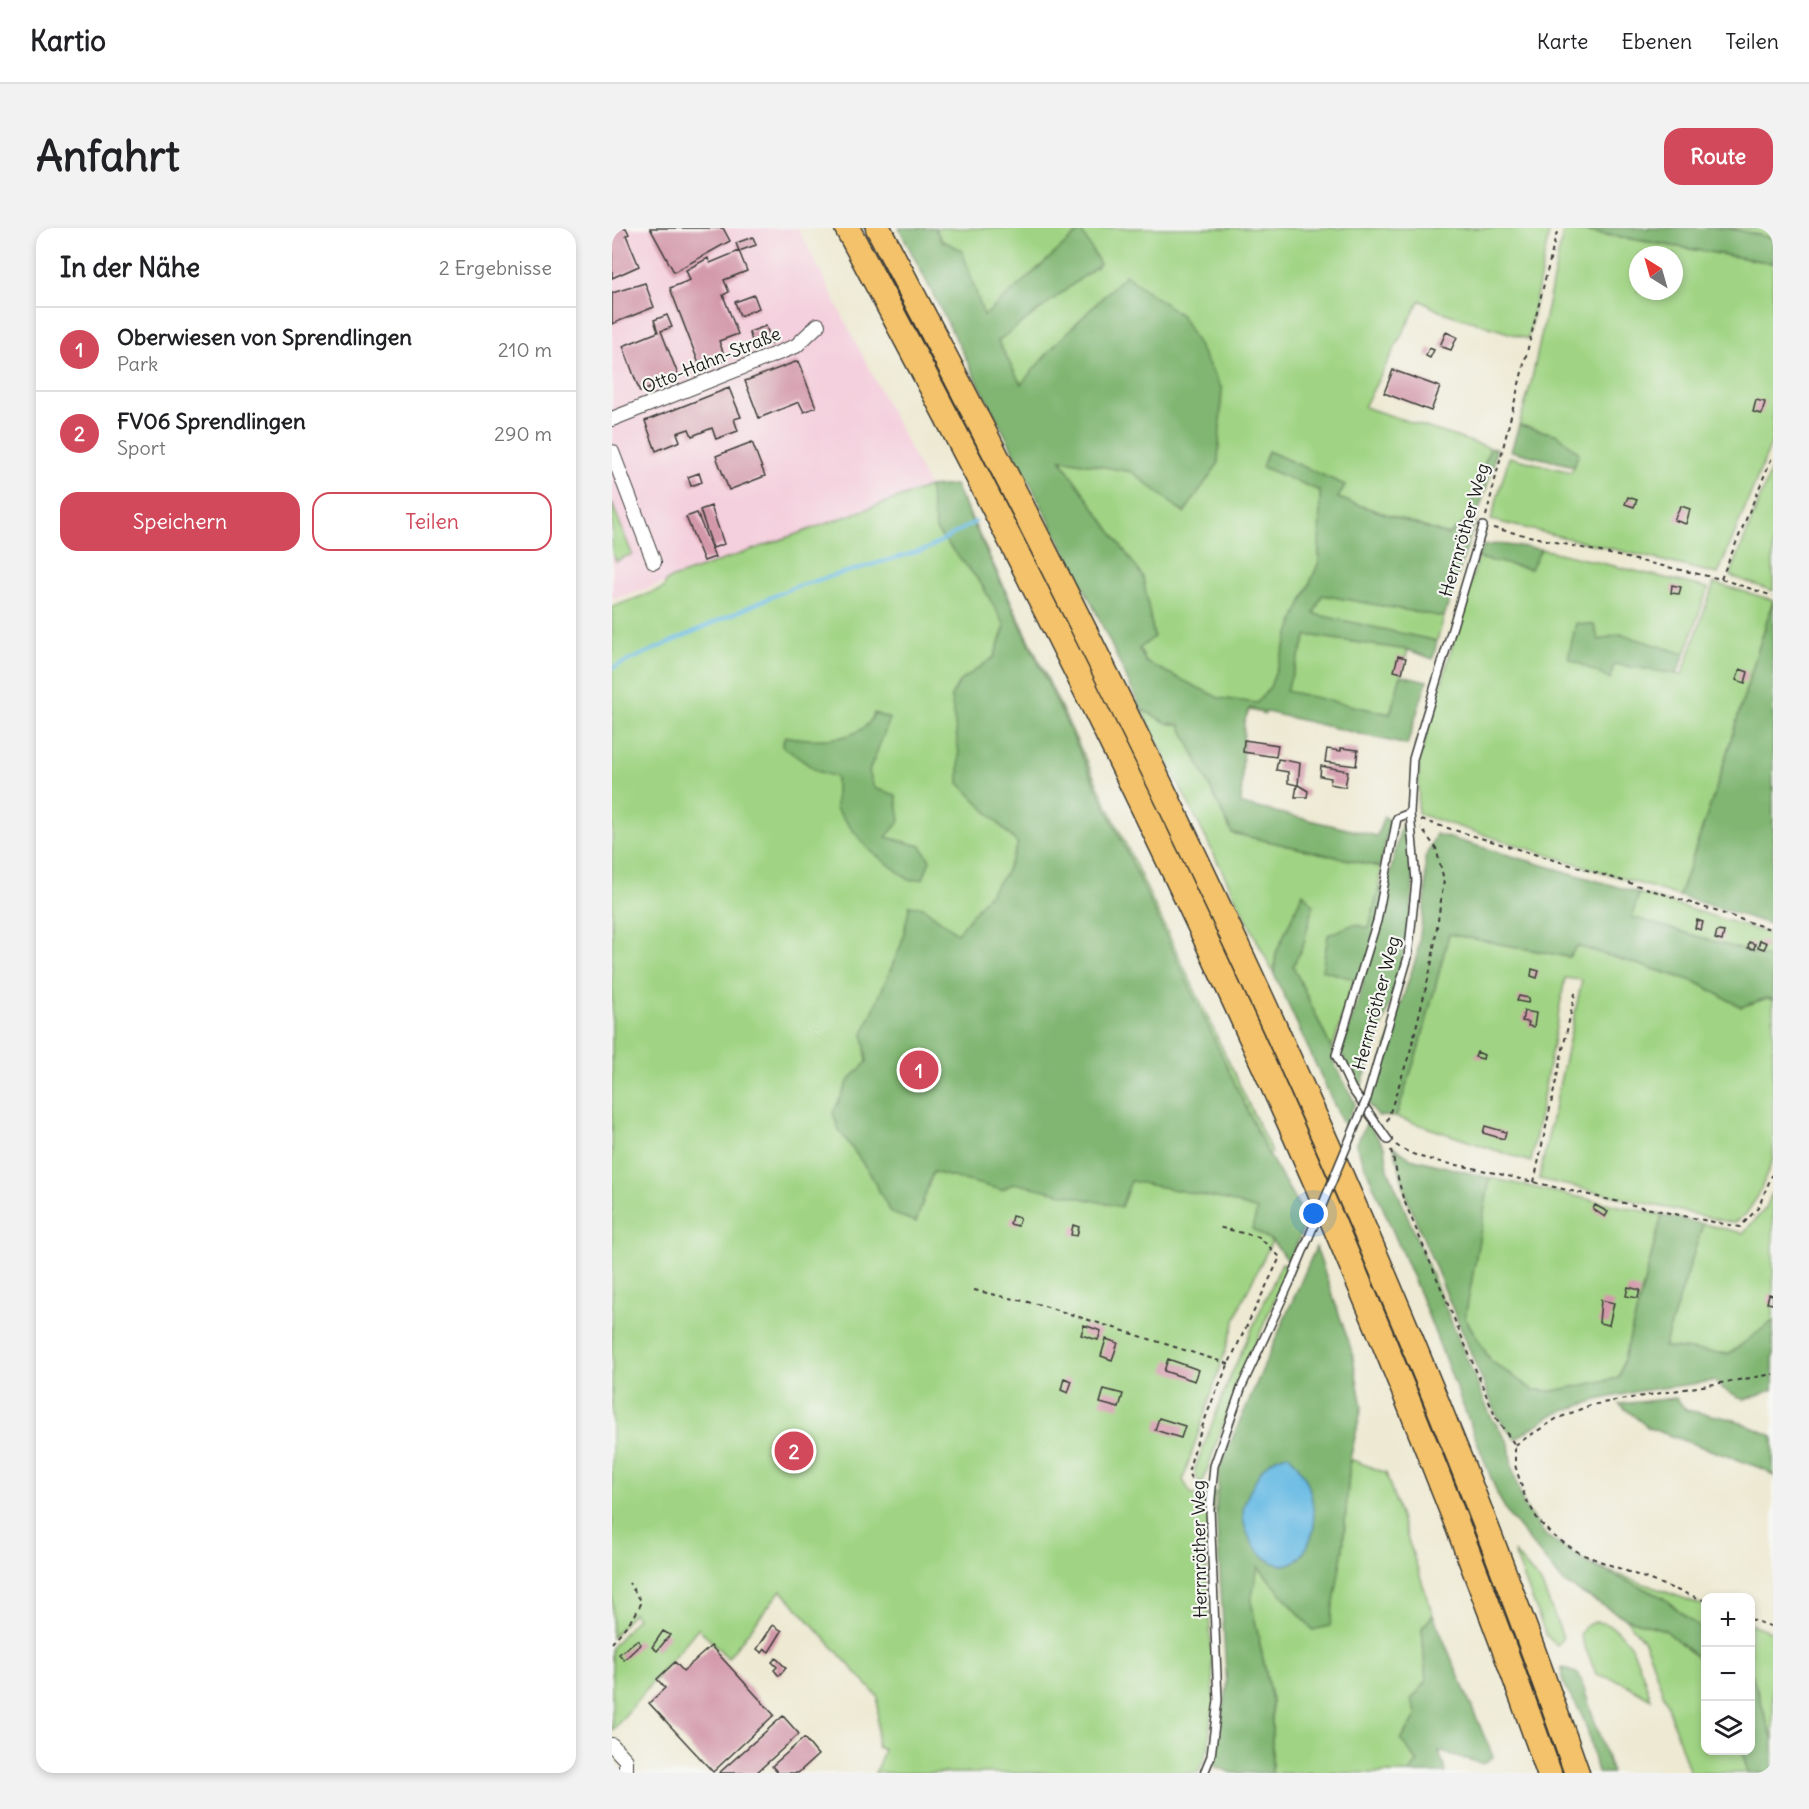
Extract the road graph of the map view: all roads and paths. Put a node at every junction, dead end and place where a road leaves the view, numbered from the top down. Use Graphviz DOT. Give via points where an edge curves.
graph roads {
  1 [pos="848,228"];
  2 [pos="878,228"];
  3 [pos="1558,228"];
  4 [pos="818,325"];
  5 [pos="612,419"];
  6 [pos="612,452"];
  7 [pos="1773,455"];
  8 [pos="1483,526"];
  9 [pos="654,562"];
  10 [pos="1721,579"];
  11 [pos="1773,596"];
  12 [pos="1410,813"];
  13 [pos="1773,930"];
  14 [pos="1576,989"];
  15 [pos="1388,1140"];
  16 [pos="1773,1173"];
  17 [pos="1534,1182"];
  18 [pos="1218,1227"];
  19 [pos="974,1290"];
  20 [pos="1229,1364"];
  21 [pos="1773,1374"];
  22 [pos="1515,1445"];
  23 [pos="1210,1509"];
  24 [pos="629,1583"];
  25 [pos="1701,1600"];
  26 [pos="1755,1621"];
  27 [pos="1773,1627"];
  28 [pos="612,1643"];
  29 [pos="612,1745"];
  30 [pos="626,1773"];
  31 [pos="1204,1773"];
  32 [pos="1549,1773"];
  33 [pos="1577,1773"];
  1 -- 32 [label="highway" via="1009,537 1228,989 1346,1252 1438,1476"];
  2 -- 33 [label="highway" via="1091,642 1260,997 1430,1383"];
  3 -- 8 [label="path, Herrnröther Weg"];
  4 -- 5 [label="street, Otto-Hahn-Straße" via="796,346"];
  6 -- 9 [label="street"];
  7 -- 10 [label="path"];
  8 -- 10 [label="path"];
  8 -- 12 [label="lane, Herrnröther Weg" via="1413,759"];
  10 -- 11 [label="path"];
  12 -- 13 [label="path" via="1426,824 1630,883"];
  12 -- 15 [label="path" via="1436,848 1444,880 1437,940 1417,1023 1387,1118"];
  12 -- 15 [label="lane" via="1397,818 1377,921 1336,1055 1352,1089"];
  12 -- 23 [label="lane, Herrnröther Weg, bridge" via="1416,881 1408,957 1367,1098 1238,1396 1214,1466"];
  14 -- 17 [label="path"];
  15 -- 17 [label="path" via="1411,1156"];
  15 -- 22 [label="path" via="1403,1198 1496,1418"];
  16 -- 17 [label="path" via="1758,1208 1740,1227"];
  18 -- 20 [label="path" via="1259,1237 1280,1257"];
  19 -- 20 [label="path" via="1041,1305"];
  20 -- 23 [label="path" via="1188,1473"];
  21 -- 22 [label="path" via="1591,1405 1556,1419"];
  22 -- 25 [label="path" via="1515,1465 1525,1497 1552,1535 1581,1554"];
  23 -- 31 [label="lane, Herrnröther Weg" via="1218,1700 1211,1756"];
  24 -- 28 [label="path" via="642,1602"];
  26 -- 27 [label="path"];
  29 -- 30 [label="street" via="626,1760"];
}
